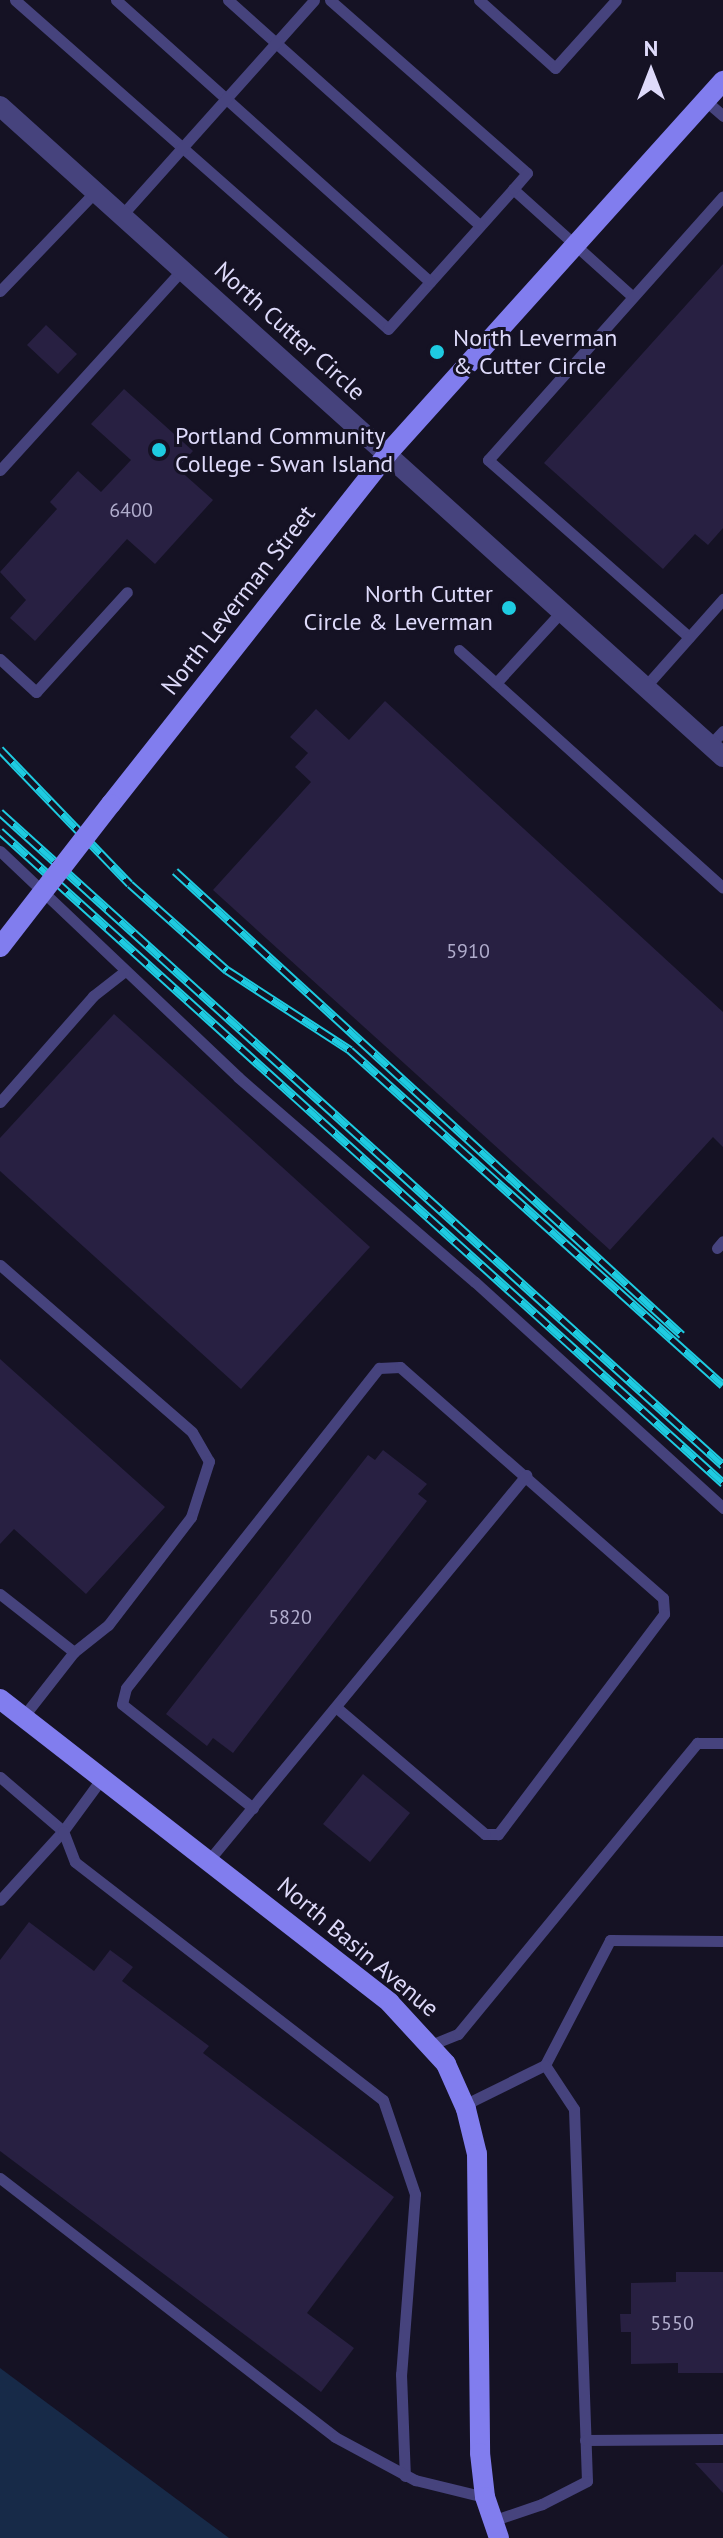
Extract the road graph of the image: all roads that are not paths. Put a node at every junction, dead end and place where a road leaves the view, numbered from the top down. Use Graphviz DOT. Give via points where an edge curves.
graph roads {
  1 [pos="15,0"];
  2 [pos="116,0"];
  3 [pos="228,0"];
  4 [pos="314,0"];
  5 [pos="330,0"];
  6 [pos="479,0"];
  7 [pos="616,0"];
  8 [pos="276,42"];
  9 [pos="723,81"];
  10 [pos="226,99"];
  11 [pos="706,101"];
  12 [pos="0,106"];
  13 [pos="723,116"];
  14 [pos="182,148"];
  15 [pos="513,189"];
  16 [pos="96,191"];
  17 [pos="723,196"];
  18 [pos="122,215"];
  19 [pos="480,225"];
  20 [pos="576,244"];
  21 [pos="183,269"];
  22 [pos="430,282"];
  23 [pos="0,291"];
  24 [pos="633,297"];
  25 [pos="388,453"];
  26 [pos="0,470"];
  27 [pos="127,592"];
  28 [pos="723,599"];
  29 [pos="562,611"];
  30 [pos="689,637"];
  31 [pos="459,650"];
  32 [pos="0,659"];
  33 [pos="496,683"];
  34 [pos="645,687"];
  35 [pos="719,744"];
  36 [pos="0,851"];
  37 [pos="723,888"];
  38 [pos="0,947"];
  39 [pos="124,972"];
  40 [pos="0,1102"];
  41 [pos="0,1265"];
  42 [pos="526,1475"];
  43 [pos="723,1508"];
  44 [pos="0,1594"];
  45 [pos="74,1652"];
  46 [pos="0,1699"];
  47 [pos="337,1708"];
  48 [pos="23,1717"];
  49 [pos="723,1743"];
  50 [pos="0,1777"];
  51 [pos="102,1778"];
  52 [pos="253,1808"];
  53 [pos="63,1831"];
  54 [pos="209,1860"];
  55 [pos="0,1900"];
  56 [pos="723,1941"];
  57 [pos="433,2044"];
  58 [pos="545,2065"];
  59 [pos="464,2105"];
  60 [pos="0,2178"];
  61 [pos="723,2439"];
  62 [pos="585,2440"];
  63 [pos="405,2476"];
  64 [pos="485,2497"];
  65 [pos="496,2529"];
  1 -- 14 [label="lane"];
  2 -- 10 [label="lane"];
  3 -- 8 [label="lane"];
  4 -- 8 [label="lane"];
  5 -- 15 [label="lane" via="527,173"];
  6 -- 7 [label="lane" via="555,68"];
  8 -- 10 [label="lane"];
  8 -- 19 [label="lane"];
  9 -- 11 [label="street, North Leverman Street"];
  10 -- 14 [label="lane"];
  10 -- 22 [label="lane"];
  11 -- 13 [label="lane"];
  11 -- 20 [label="street, North Leverman Street"];
  12 -- 16 [label="street, North Cutter Circle"];
  14 -- 18 [label="lane"];
  14 -- 22 [label="lane" via="388,329"];
  15 -- 19 [label="lane"];
  15 -- 20 [label="lane"];
  16 -- 18 [label="street, North Cutter Circle"];
  16 -- 23 [label="lane"];
  17 -- 24 [label="lane"];
  18 -- 21 [label="street, North Cutter Circle"];
  19 -- 22 [label="lane"];
  20 -- 24 [label="lane"];
  20 -- 25 [label="street, North Leverman Street"];
  21 -- 25 [label="street, North Cutter Circle"];
  21 -- 26 [label="lane"];
  24 -- 30 [label="lane" via="488,460"];
  25 -- 29 [label="street, North Cutter Circle"];
  25 -- 38 [label="street, North Leverman Street, bridge"];
  27 -- 32 [label="lane" via="36,692"];
  28 -- 30 [label="lane"];
  29 -- 33 [label="lane"];
  29 -- 34 [label="street, North Cutter Circle"];
  30 -- 34 [label="lane"];
  31 -- 33 [label="lane"];
  33 -- 37 [label="lane"];
  34 -- 35 [label="street, North Cutter Circle"];
  36 -- 39 [label="lane"];
  39 -- 40 [label="lane" via="93,996"];
  39 -- 43 [label="lane"];
  41 -- 45 [label="lane" via="192,1432 209,1461 191,1517 108,1625"];
  42 -- 47 [label="lane"];
  42 -- 47 [label="lane" via="663,1598 664,1614 498,1834 485,1834"];
  42 -- 52 [label="lane" via="400,1367 379,1368 124,1696 122,1704"];
  44 -- 45 [label="lane"];
  45 -- 48 [label="lane"];
  46 -- 48 [label="street, North Basin Avenue"];
  47 -- 52 [label="lane"];
  48 -- 51 [label="street, North Basin Avenue"];
  49 -- 57 [label="lane" via="697,1743 458,2034"];
  50 -- 53 [label="lane"];
  51 -- 53 [label="lane"];
  51 -- 54 [label="street, North Basin Avenue"];
  52 -- 54 [label="lane"];
  53 -- 55 [label="lane"];
  53 -- 63 [label="lane" via="75,1862 383,2100 415,2194 401,2374"];
  54 -- 57 [label="street, North Basin Avenue" via="390,2003"];
  56 -- 58 [label="lane" via="610,1940"];
  57 -- 59 [label="street, North Basin Avenue"];
  58 -- 59 [label="lane"];
  58 -- 62 [label="lane" via="574,2109"];
  59 -- 64 [label="street, North Basin Avenue" via="478,2177 480,2453"];
  60 -- 63 [label="lane" via="335,2437"];
  61 -- 62 [label="lane"];
  62 -- 65 [label="lane" via="587,2481"];
  63 -- 64 [label="lane"];
  64 -- 65 [label="street, North Basin Avenue"];
}
